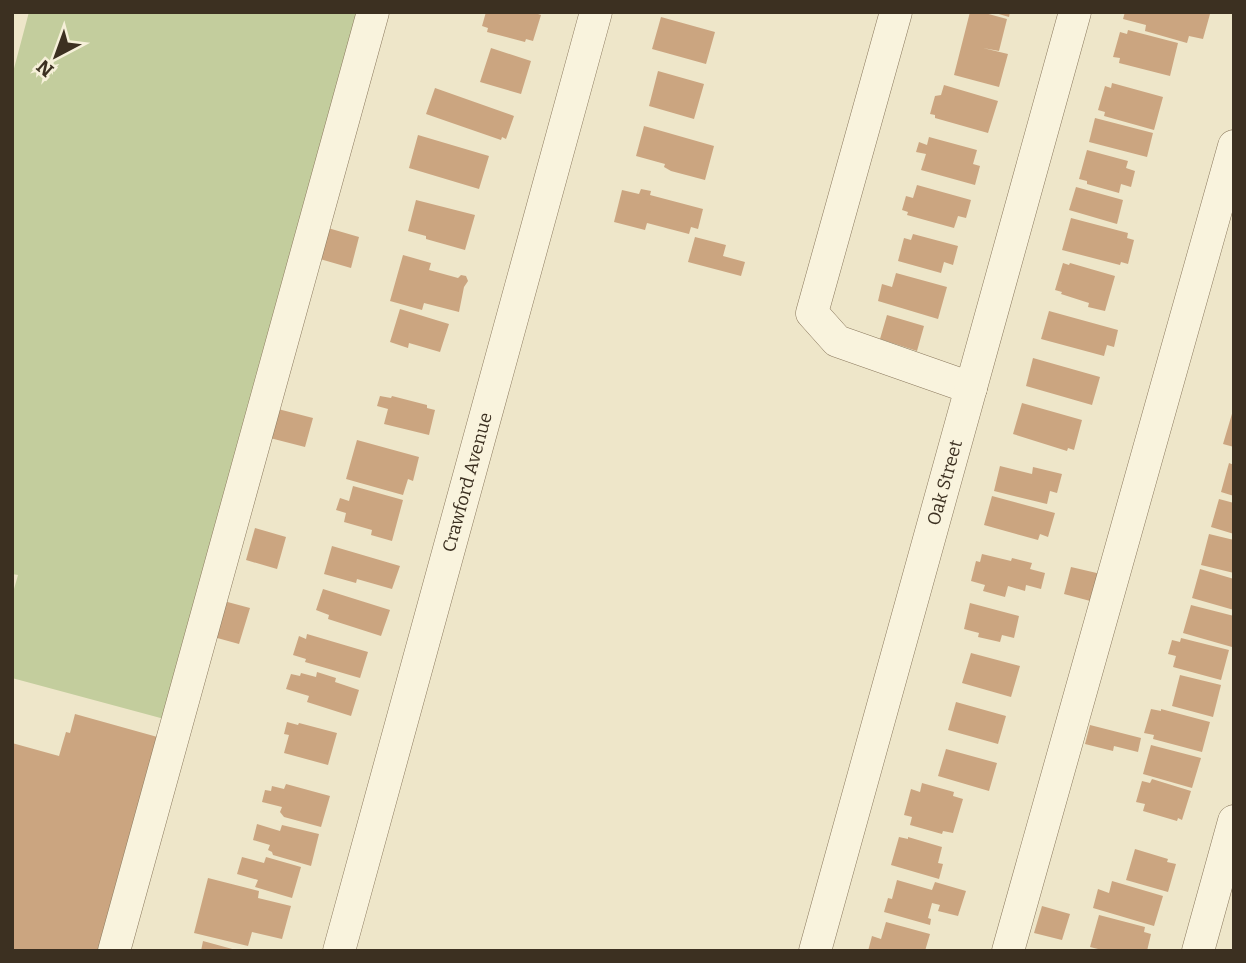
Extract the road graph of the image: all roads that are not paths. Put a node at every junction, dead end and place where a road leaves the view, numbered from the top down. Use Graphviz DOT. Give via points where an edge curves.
graph roads {
  1 [pos="373,12"];
  2 [pos="596,12"];
  3 [pos="896,12"];
  4 [pos="1075,12"];
  5 [pos="1234,146"];
  6 [pos="971,388"];
  7 [pos="1234,821"];
  8 [pos="114,951"];
  9 [pos="340,951"];
  10 [pos="815,951"];
  11 [pos="1008,951"];
  12 [pos="1198,951"];
  1 -- 8 [label="street"];
  2 -- 9 [label="street, Crawford Avenue"];
  3 -- 6 [label="street" via="812,313 837,341"];
  4 -- 6 [label="street, Oak Street"];
  5 -- 11 [label="street"];
  6 -- 10 [label="street, Oak Street"];
  7 -- 12 [label="street"];
}
